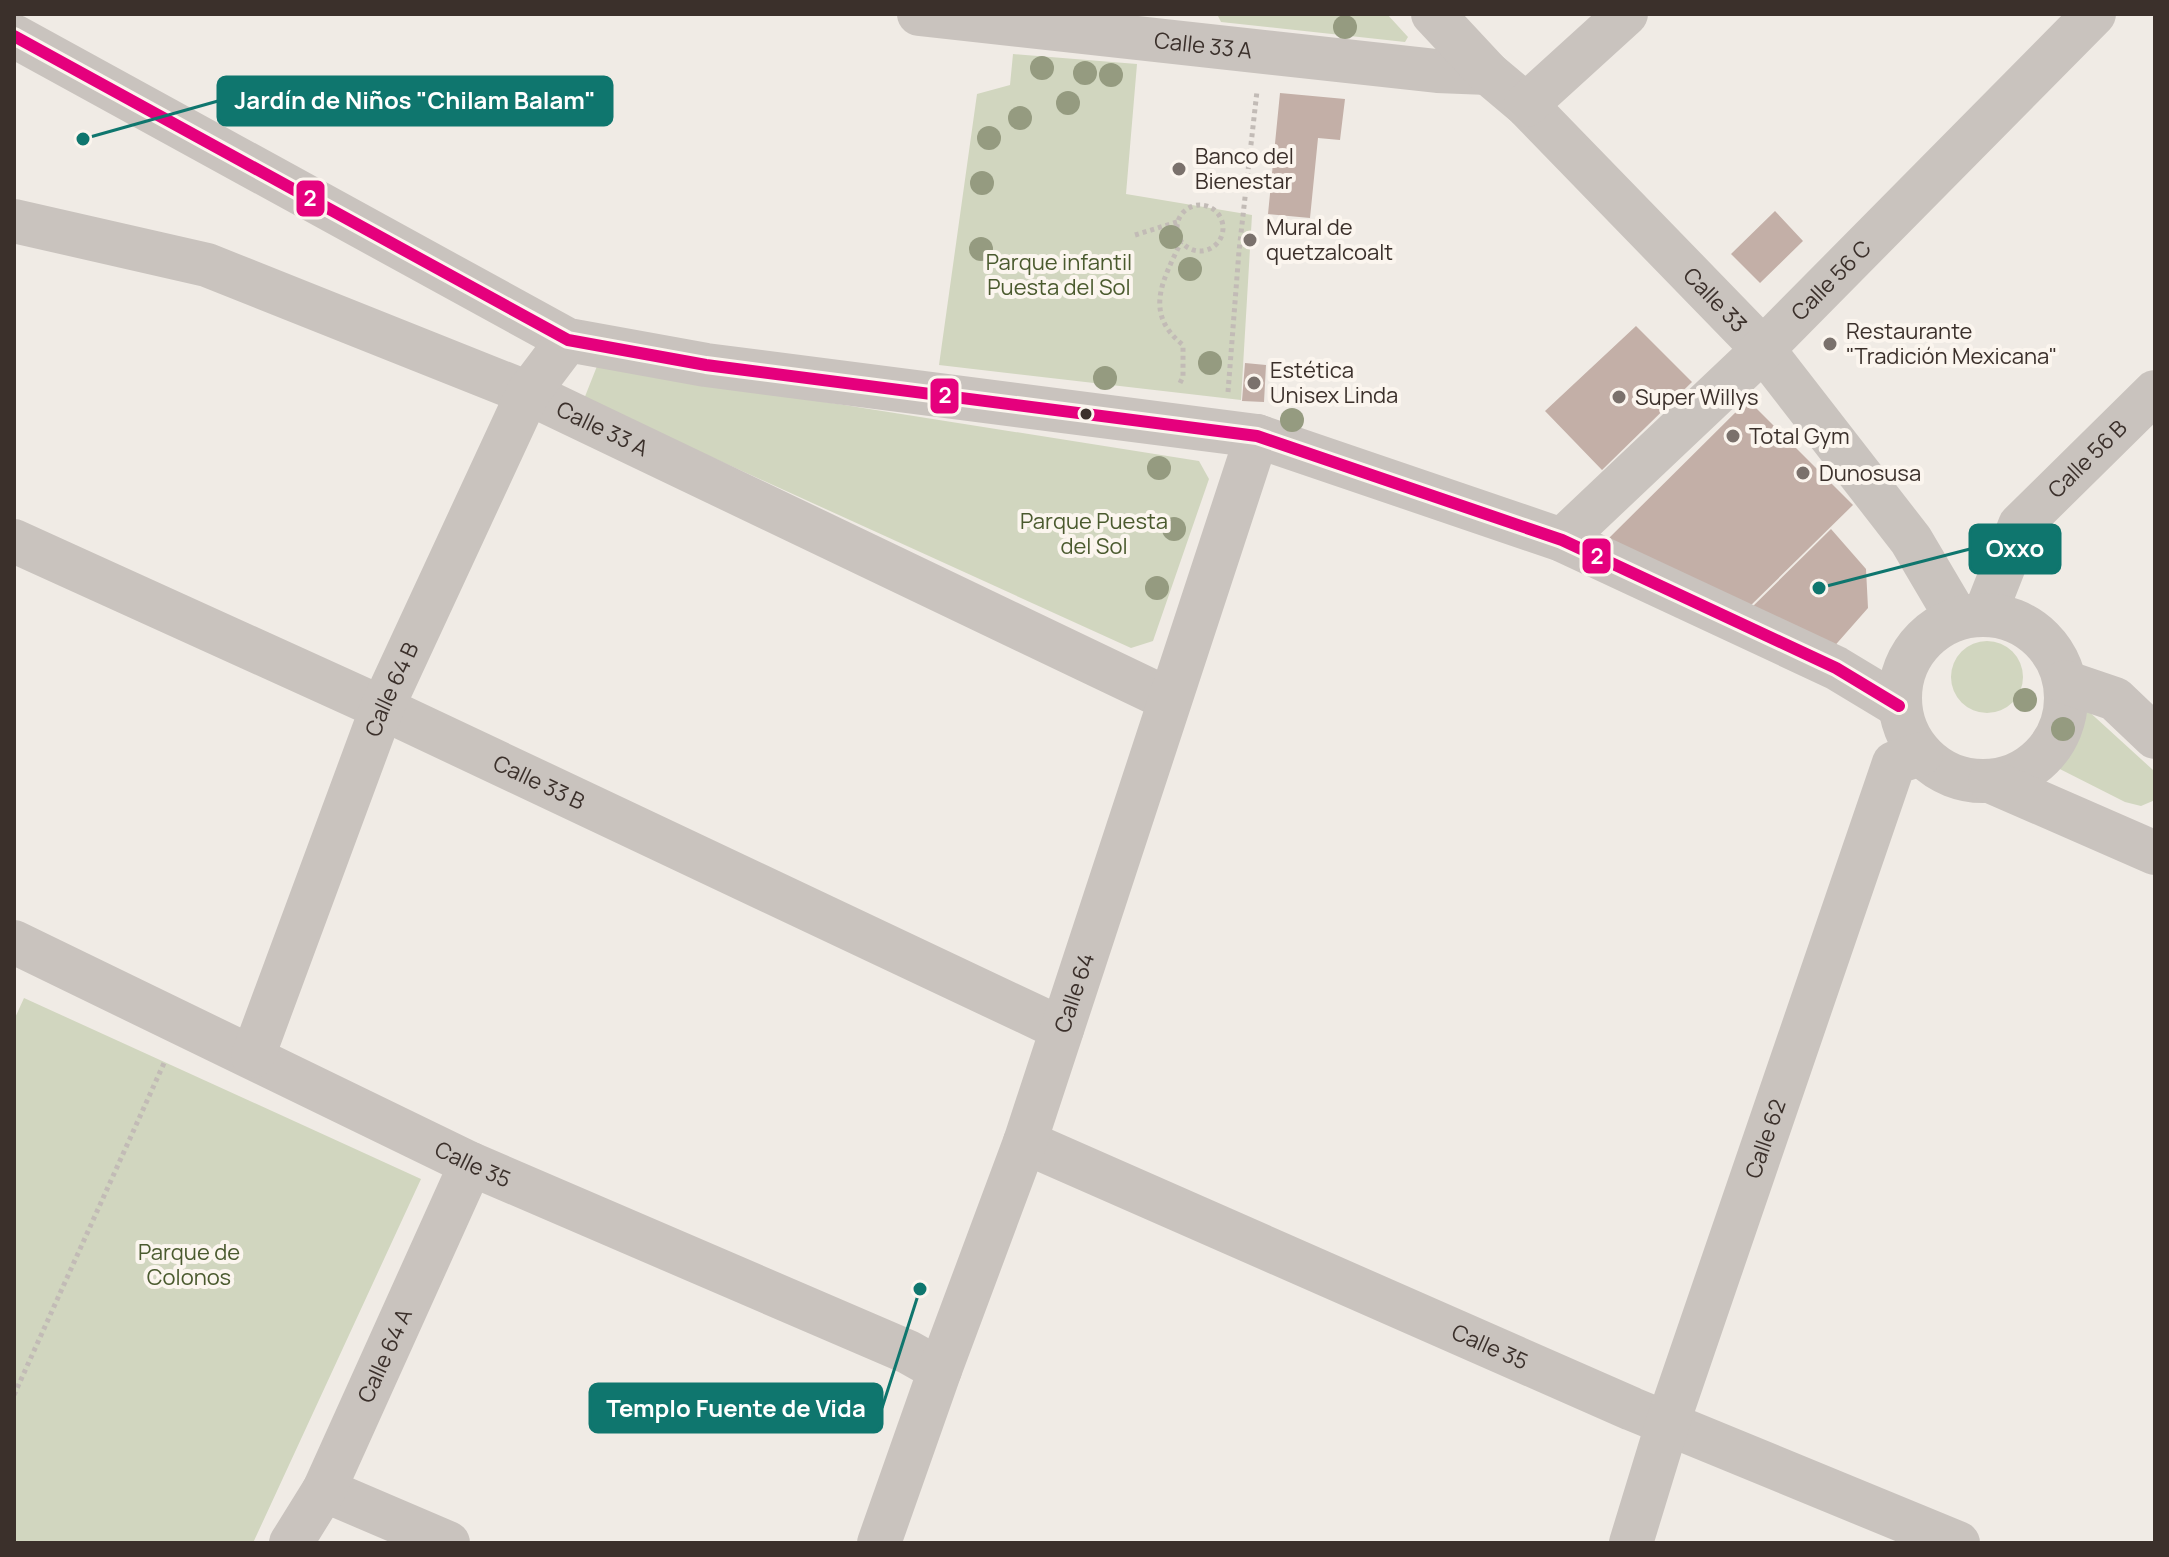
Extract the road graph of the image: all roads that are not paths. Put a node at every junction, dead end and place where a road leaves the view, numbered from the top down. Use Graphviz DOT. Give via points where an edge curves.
graph roads {
  1 [pos="919,14"];
  2 [pos="1433,14"];
  3 [pos="1626,14"];
  4 [pos="2094,14"];
  5 [pos="1170,26"];
  6 [pos="14,36"];
  7 [pos="1488,73"];
  8 [pos="1526,105"];
  9 [pos="14,221"];
  10 [pos="568,340"];
  11 [pos="1762,348"];
  12 [pos="2155,392"];
  13 [pos="528,393"];
  14 [pos="1242,434"];
  15 [pos="1562,540"];
  16 [pos="14,541"];
  17 [pos="1971,616"];
  18 [pos="2065,682"];
  19 [pos="1168,699"];
  20 [pos="1899,706"];
  21 [pos="382,708"];
  22 [pos="2155,737"];
  23 [pos="1921,754"];
  24 [pos="1990,781"];
  25 [pos="2155,853"];
  26 [pos="14,942"];
  27 [pos="1062,1029"];
  28 [pos="253,1056"];
  29 [pos="1025,1142"];
  30 [pos="471,1164"];
  31 [pos="940,1370"];
  32 [pos="1668,1422"];
  33 [pos="324,1490"];
  34 [pos="291,1543"];
  35 [pos="448,1543"];
  36 [pos="879,1543"];
  37 [pos="1631,1543"];
  38 [pos="1958,1543"];
  1 -- 5 [label="street, Calle 33 A"];
  2 -- 7 [label="street, Calle 33"];
  3 -- 8 [label="street"];
  4 -- 11 [label="street, Calle 56 C"];
  5 -- 7 [label="street, Calle 33 A" via="1261,51"];
  6 -- 10 [label="street"];
  7 -- 8 [label="street, Calle 33"];
  8 -- 11 [label="street, Calle 33"];
  9 -- 13 [label="street, Calle 33 A" via="207,265"];
  10 -- 13 [label="street, Calle 64 B"];
  10 -- 14 [label="street" via="706,365"];
  11 -- 15 [label="street, Calle 56 C"];
  11 -- 17 [label="street, Calle 33"];
  12 -- 17 [label="street, Calle 56 B" via="2020,525"];
  13 -- 19 [label="street, Calle 33 A"];
  13 -- 21 [label="street, Calle 64 B"];
  14 -- 15 [label="street"];
  14 -- 19 [label="street, Calle 64"];
  15 -- 20 [label="street" via="1836,668"];
  16 -- 21 [label="street, Calle 33 B"];
  17 -- 18 [label="street" via="2013,620 2038,634 2056,656"];
  17 -- 20 [label="street" via="1932,631 1913,651 1901,678"];
  18 -- 22 [label="street" via="2115,699"];
  18 -- 24 [label="street" via="2066,710 2057,736 2040,758 2017,774"];
  19 -- 27 [label="street, Calle 64"];
  20 -- 23 [label="street" via="1907,734"];
  21 -- 27 [label="street, Calle 33 B"];
  21 -- 28 [label="street, Calle 64 B"];
  23 -- 24 [label="street" via="1941,770"];
  23 -- 32 [label="street, Calle 62" via="1894,763"];
  24 -- 25 [label="street"];
  26 -- 28 [label="street, Calle 35"];
  27 -- 29 [label="street, Calle 64"];
  28 -- 30 [label="street, Calle 35"];
  29 -- 31 [label="street, Calle 64"];
  29 -- 32 [label="street, Calle 35"];
  30 -- 31 [label="street, Calle 35" via="894,1345"];
  30 -- 33 [label="street, Calle 64 A"];
  31 -- 36 [label="street, Calle 64"];
  32 -- 37 [label="street, Calle 62"];
  32 -- 38 [label="street, Calle 35"];
  33 -- 34 [label="street, Calle 64 A"];
  33 -- 35 [label="street"];
}
